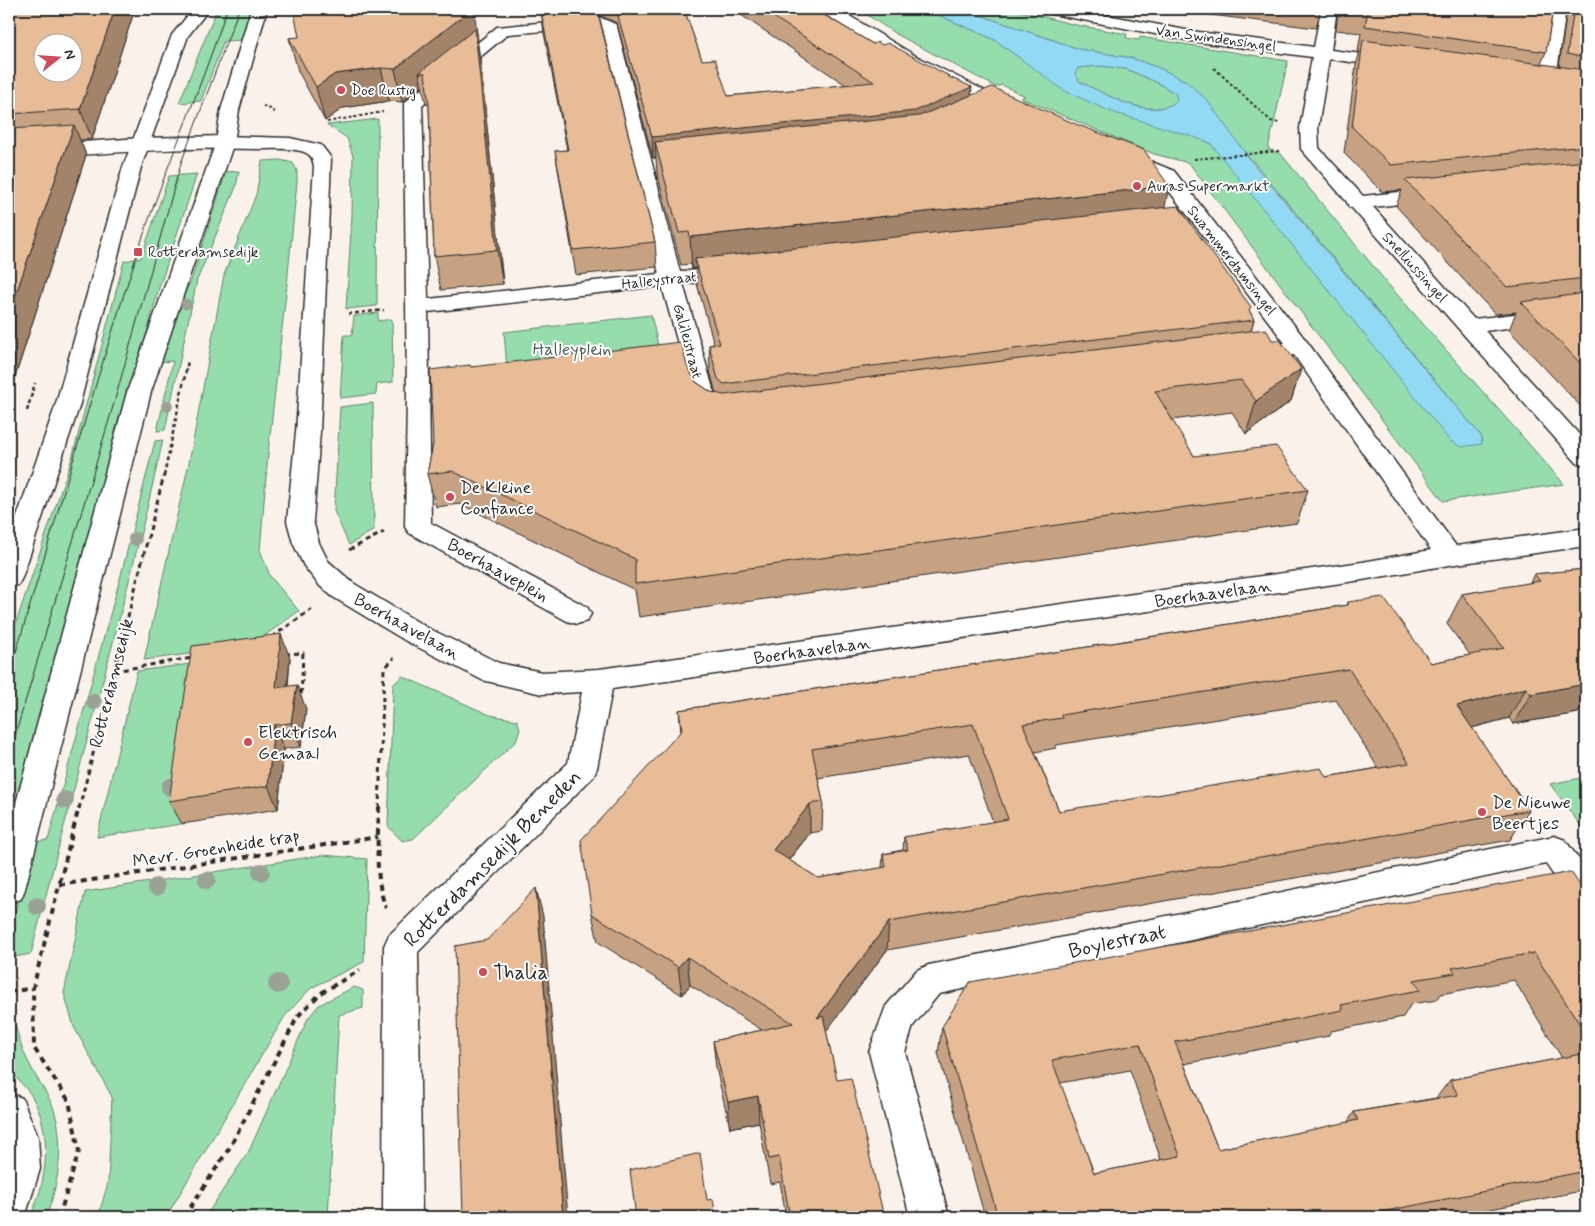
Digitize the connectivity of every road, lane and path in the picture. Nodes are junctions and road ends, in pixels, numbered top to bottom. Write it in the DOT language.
graph roads {
  1 [pos="200,9"];
  2 [pos="259,9"];
  3 [pos="827,9"];
  4 [pos="1052,9"];
  5 [pos="1329,9"];
  6 [pos="1558,9"];
  7 [pos="1191,36"];
  8 [pos="1322,53"];
  9 [pos="1410,65"];
  10 [pos="1527,82"];
  11 [pos="1024,116"];
  12 [pos="348,119"];
  13 [pos="318,124"];
  14 [pos="1309,128"];
  15 [pos="225,142"];
  16 [pos="141,144"];
  17 [pos="1104,149"];
  18 [pos="9,153"];
  19 [pos="1255,153"];
  20 [pos="1210,157"];
  21 [pos="1452,192"];
  22 [pos="1356,203"];
  23 [pos="750,270"];
  24 [pos="671,279"];
  25 [pos="417,307"];
  26 [pos="1586,311"];
  27 [pos="372,312"];
  28 [pos="358,313"];
  29 [pos="1468,326"];
  30 [pos="1300,348"];
  31 [pos="189,356"];
  32 [pos="1232,356"];
  33 [pos="734,418"];
  34 [pos="1586,457"];
  35 [pos="418,527"];
  36 [pos="1586,537"];
  37 [pos="1449,556"];
  38 [pos="318,566"];
  39 [pos="9,578"];
  40 [pos="305,614"];
  41 [pos="577,614"];
  42 [pos="416,634"];
  43 [pos="264,642"];
  44 [pos="277,655"];
  45 [pos="199,657"];
  46 [pos="114,671"];
  47 [pos="599,680"];
  48 [pos="301,704"];
  49 [pos="378,837"];
  50 [pos="59,885"];
  51 [pos="9,889"];
  52 [pos="1586,896"];
  53 [pos="401,946"];
  54 [pos="33,988"];
  55 [pos="9,992"];
  56 [pos="9,1112"];
  57 [pos="9,1210"];
  58 [pos="59,1217"];
  59 [pos="184,1217"];
  60 [pos="402,1217"];
  61 [pos="928,1217"];
  1 -- 16 [label="street"];
  2 -- 15 [label="street"];
  3 -- 11 [label="street"];
  4 -- 7 [label="street, Van Swindensingel"];
  5 -- 8 [label="street, Snelliussingel"];
  6 -- 10 [label="street"];
  7 -- 8 [label="street, Van Swindensingel"];
  7 -- 14 [label="path"];
  8 -- 9 [label="street, Van Swindensingel"];
  8 -- 14 [label="street, Snelliussingel"];
  12 -- 13 [label="path"];
  14 -- 22 [label="street, Snelliussingel"];
  15 -- 16 [label="street"];
  15 -- 38 [label="street, Boerhaavelaan"];
  15 -- 51 [label="street"];
  16 -- 18 [label="street"];
  16 -- 39 [label="street"];
  17 -- 30 [label="street, Swammerdamsingel"];
  19 -- 20 [label="path"];
  21 -- 22 [label="street"];
  22 -- 29 [label="street, Snelliussingel"];
  23 -- 24 [label="street, Halleystraat"];
  24 -- 25 [label="street, Halleystraat"];
  24 -- 25 [label="street, Galileistraat"];
  24 -- 33 [label="street, Galileistraat"];
  25 -- 35 [label="street"];
  26 -- 29 [label="street"];
  27 -- 28 [label="path"];
  29 -- 34 [label="street, Snelliussingel"];
  30 -- 32 [label="street"];
  30 -- 37 [label="street, Swammerdamsingel"];
  31 -- 46 [label="path, Rotterdamsedijk"];
  35 -- 38 [label="path"];
  35 -- 41 [label="street, Boerhaaveplein"];
  36 -- 37 [label="street, Boerhaavelaan"];
  37 -- 47 [label="street, Boerhaavelaan"];
  38 -- 42 [label="street, Boerhaavelaan"];
  40 -- 43 [label="path"];
  42 -- 47 [label="street, Boerhaavelaan"];
  42 -- 49 [label="path"];
  44 -- 48 [label="path"];
  45 -- 46 [label="path"];
  46 -- 50 [label="path, Rotterdamsedijk"];
  47 -- 53 [label="street, Rotterdamsedijk Beneden"];
  49 -- 50 [label="path, Mevr. Groenheide trap"];
  49 -- 53 [label="path"];
  50 -- 54 [label="path, Rotterdamsedijk"];
  52 -- 61 [label="street, Boylestraat"];
  53 -- 59 [label="path"];
  53 -- 60 [label="street, Rotterdamsedijk Beneden"];
  54 -- 55 [label="path"];
  54 -- 58 [label="path, Rotterdamsedijk"];
  56 -- 57 [label="street"];
}
